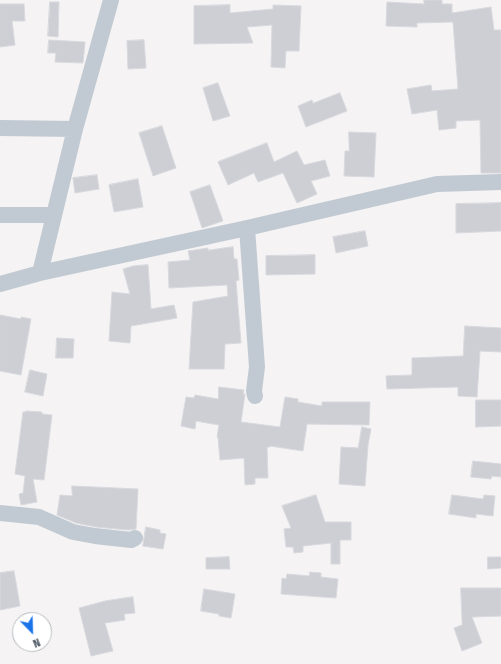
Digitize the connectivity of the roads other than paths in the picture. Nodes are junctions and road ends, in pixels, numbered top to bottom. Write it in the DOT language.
graph roads {
  1 [pos="112,0"];
  2 [pos="0,128"];
  3 [pos="76,130"];
  4 [pos="501,182"];
  5 [pos="0,215"];
  6 [pos="54,215"];
  7 [pos="247,228"];
  8 [pos="40,273"];
  9 [pos="0,284"];
  10 [pos="255,396"];
  11 [pos="0,513"];
  12 [pos="135,538"];
  1 -- 3 [label="street"];
  2 -- 3 [label="street"];
  3 -- 6 [label="street"];
  4 -- 7 [label="street"];
  5 -- 6 [label="street"];
  6 -- 8 [label="street"];
  7 -- 8 [label="street"];
  7 -- 10 [label="street"];
  8 -- 9 [label="street"];
  11 -- 12 [label="street"];
}
